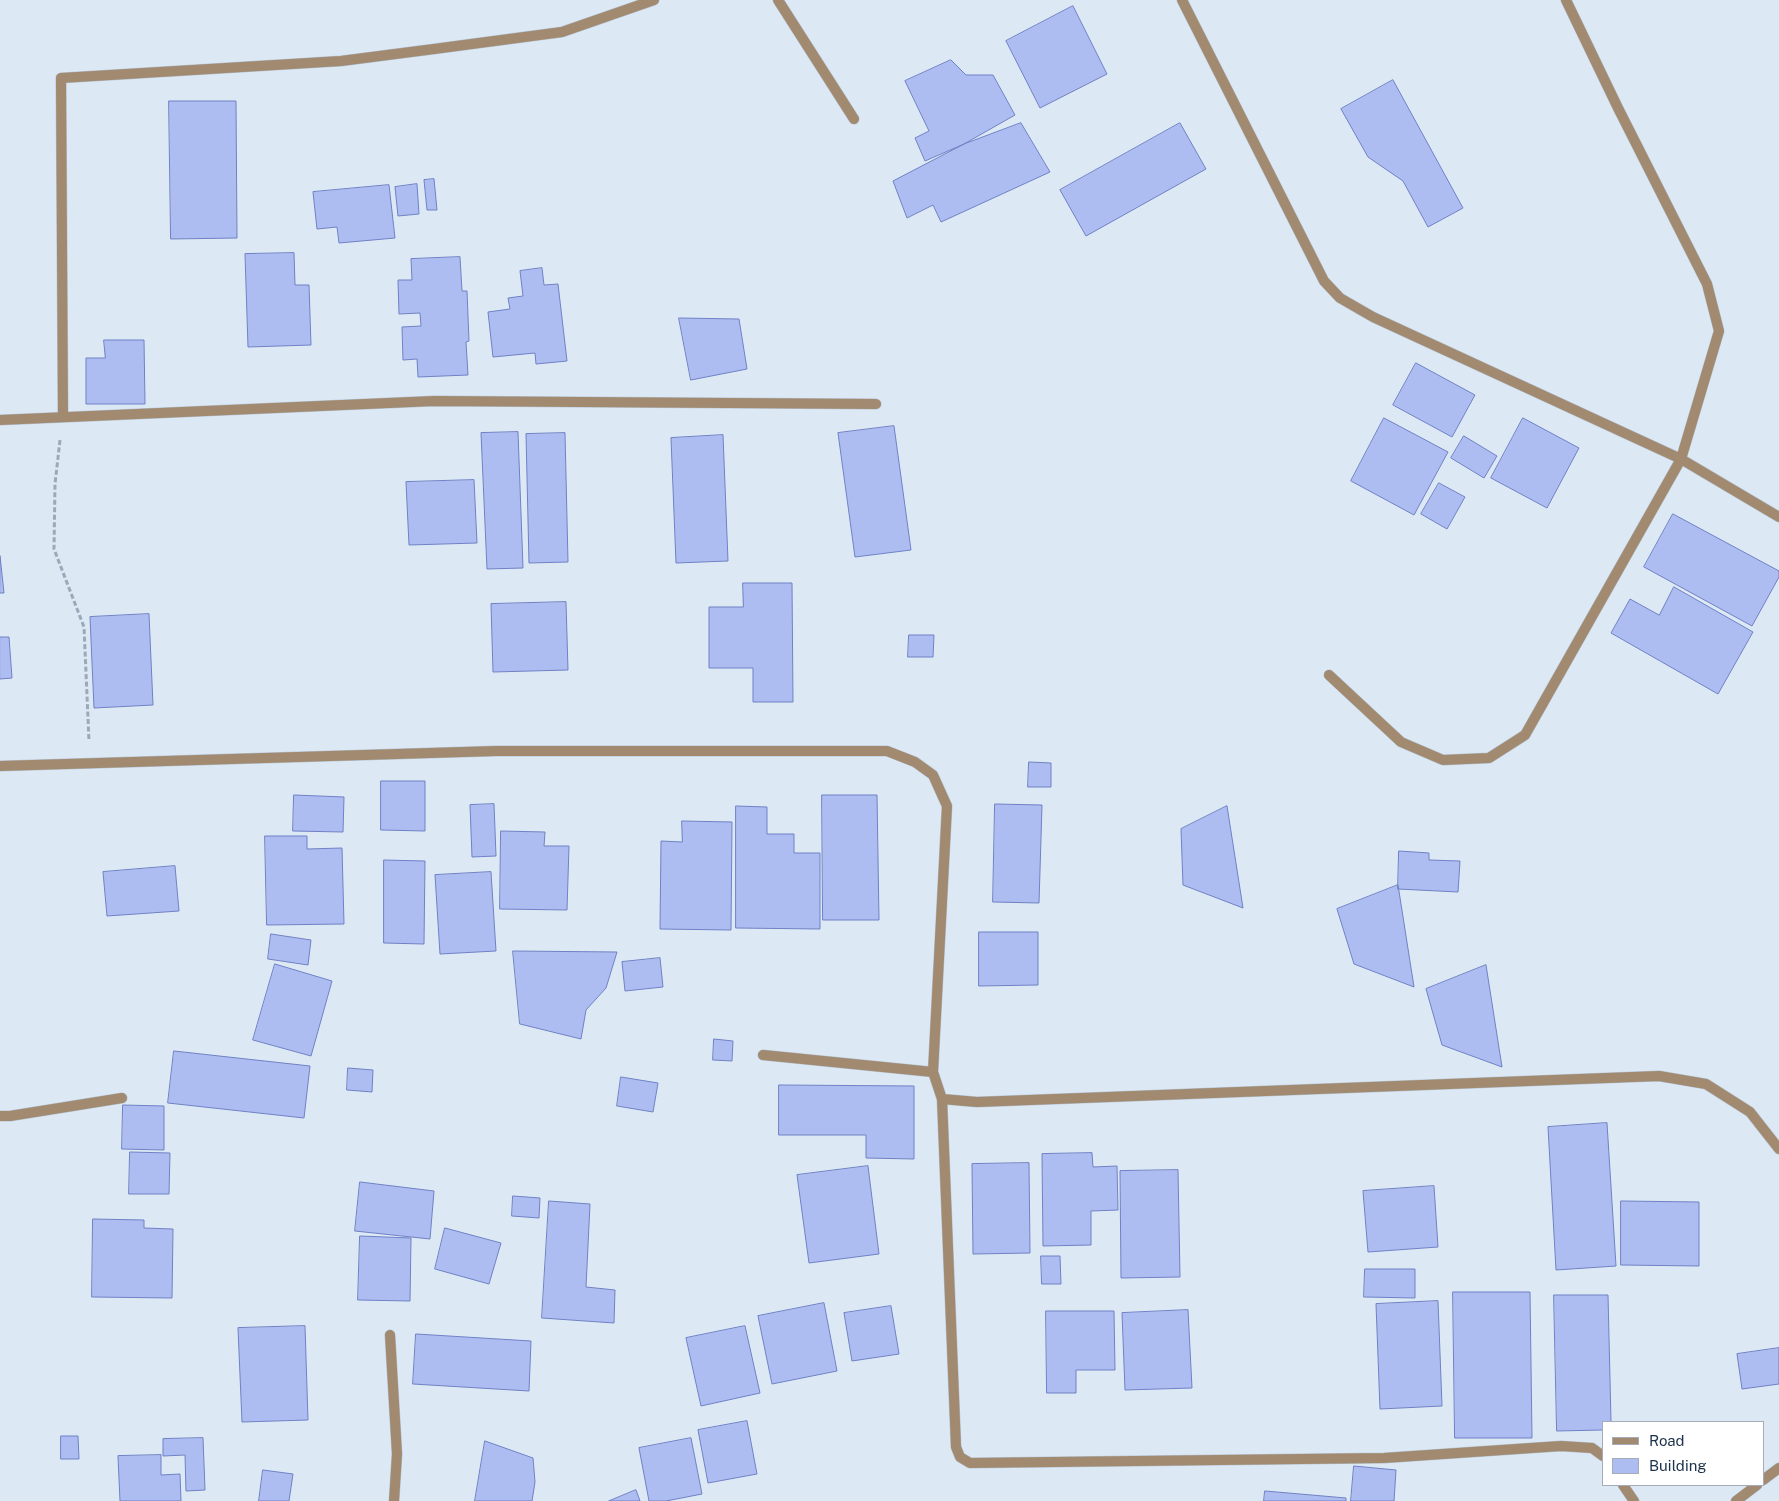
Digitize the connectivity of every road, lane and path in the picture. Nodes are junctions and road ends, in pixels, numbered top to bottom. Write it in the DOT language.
graph roads {
  1 [pos="654,0"];
  2 [pos="778,0"];
  3 [pos="1182,0"];
  4 [pos="1566,0"];
  5 [pos="854,119"];
  6 [pos="876,404"];
  7 [pos="63,417"];
  8 [pos="0,420"];
  9 [pos="1681,459"];
  10 [pos="1779,517"];
  11 [pos="1329,675"];
  12 [pos="90,762"];
  13 [pos="0,766"];
  14 [pos="763,1055"];
  15 [pos="933,1072"];
  16 [pos="122,1098"];
  17 [pos="942,1099"];
  18 [pos="0,1116"];
  19 [pos="1779,1149"];
  20 [pos="390,1335"];
  21 [pos="1602,1455"];
  22 [pos="1779,1468"];
  23 [pos="1764,1479"];
  24 [pos="1625,1486"];
  25 [pos="1756,1486"];
  26 [pos="394,1501"];
  27 [pos="1634,1501"];
  28 [pos="1736,1501"];
  1 -- 7 [label="street"];
  2 -- 5 [label="street"];
  3 -- 9 [label="street"];
  4 -- 9 [label="street"];
  6 -- 7 [label="street"];
  7 -- 8 [label="street"];
  7 -- 12 [label="path"];
  9 -- 10 [label="street"];
  9 -- 11 [label="street"];
  12 -- 13 [label="street"];
  12 -- 15 [label="street"];
  14 -- 15 [label="street"];
  15 -- 17 [label="street"];
  16 -- 18 [label="street"];
  17 -- 19 [label="street"];
  17 -- 21 [label="street"];
  20 -- 26 [label="street"];
  22 -- 23 [label="street"];
  24 -- 27 [label="street"];
  25 -- 28 [label="street"];
}
